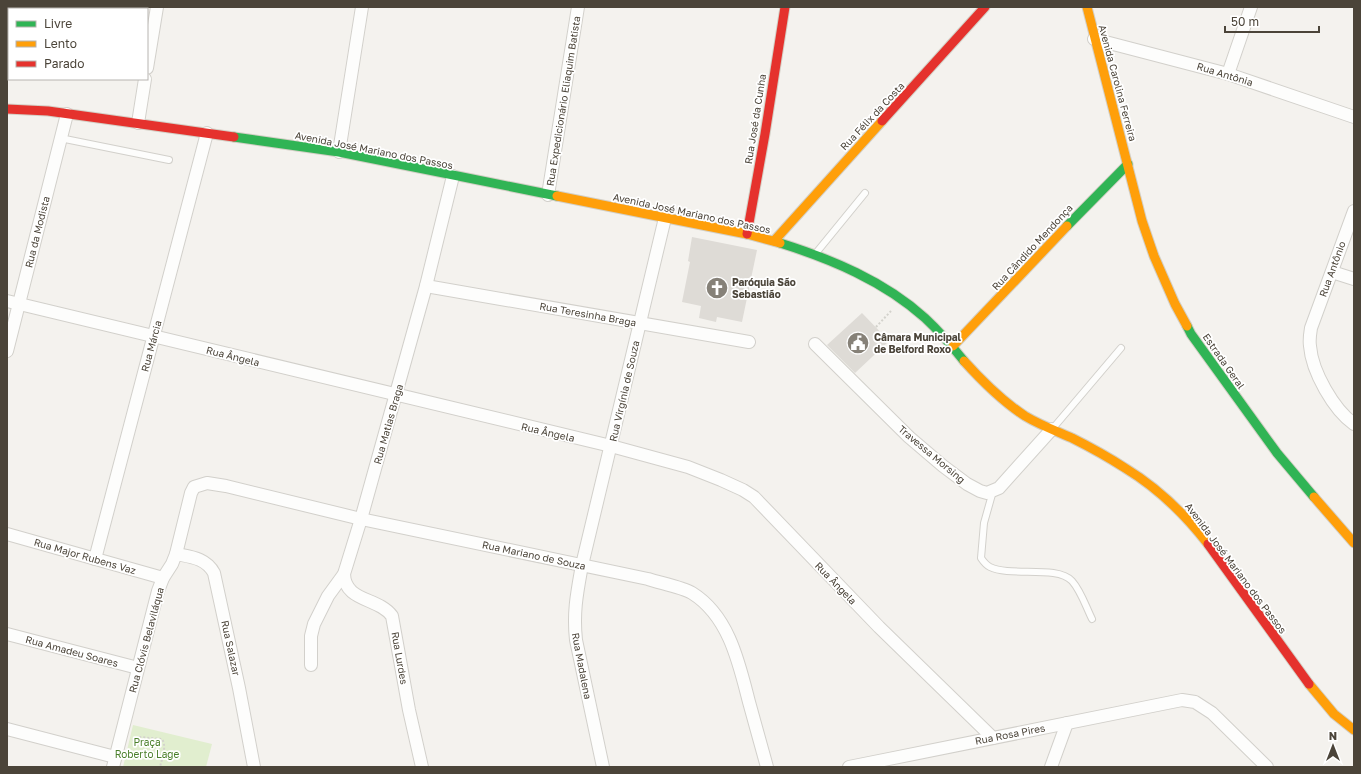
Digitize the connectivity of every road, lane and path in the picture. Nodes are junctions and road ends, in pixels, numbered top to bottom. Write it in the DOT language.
graph roads {
  1 [pos="157,7"];
  2 [pos="362,7"];
  3 [pos="578,7"];
  4 [pos="785,7"];
  5 [pos="985,7"];
  6 [pos="1086,7"];
  7 [pos="1251,7"];
  8 [pos="1094,39"];
  9 [pos="148,62"];
  10 [pos="1228,74"];
  11 [pos="145,80"];
  12 [pos="7,109"];
  13 [pos="67,114"];
  14 [pos="1354,117"];
  15 [pos="138,123"];
  16 [pos="207,133"];
  17 [pos="60,138"];
  18 [pos="339,152"];
  19 [pos="169,160"];
  20 [pos="1128,164"];
  21 [pos="453,176"];
  22 [pos="864,193"];
  23 [pos="548,195"];
  24 [pos="1354,211"];
  25 [pos="665,218"];
  26 [pos="746,234"];
  27 [pos="774,241"];
  28 [pos="814,256"];
  29 [pos="1332,272"];
  30 [pos="1354,279"];
  31 [pos="426,286"];
  32 [pos="13,303"];
  33 [pos="894,307"];
  34 [pos="640,323"];
  35 [pos="876,327"];
  36 [pos="153,337"];
  37 [pos="749,342"];
  38 [pos="815,344"];
  39 [pos="953,346"];
  40 [pos="1121,348"];
  41 [pos="7,351"];
  42 [pos="396,395"];
  43 [pos="1354,424"];
  44 [pos="1052,429"];
  45 [pos="611,446"];
  46 [pos="993,491"];
  47 [pos="191,493"];
  48 [pos="361,519"];
  49 [pos="7,534"];
  50 [pos="1354,543"];
  51 [pos="176,554"];
  52 [pos="95,559"];
  53 [pos="582,565"];
  54 [pos="344,574"];
  55 [pos="163,578"];
  56 [pos="1092,619"];
  57 [pos="7,634"];
  58 [pos="311,664"];
  59 [pos="138,668"];
  60 [pos="1067,723"];
  61 [pos="7,729"];
  62 [pos="1354,730"];
  63 [pos="993,738"];
  64 [pos="132,747"];
  65 [pos="114,762"];
  66 [pos="160,767"];
  67 [pos="254,767"];
  68 [pos="422,767"];
  69 [pos="603,767"];
  70 [pos="767,767"];
  71 [pos="849,767"];
  72 [pos="1051,767"];
  73 [pos="1267,767"];
  1 -- 9 [label="street"];
  2 -- 18 [label="street"];
  3 -- 23 [label="street, Rua Expedicionário Eliaquim Batista"];
  4 -- 26 [label="main road, Rua José da Cunha"];
  5 -- 27 [label="main road, Rua Félix da Costa"];
  6 -- 8 [label="main road, Avenida Carolina Ferreira"];
  7 -- 10 [label="street"];
  8 -- 10 [label="street, Rua Antônia"];
  8 -- 20 [label="main road, Avenida Carolina Ferreira"];
  10 -- 14 [label="street, Rua Antônia"];
  11 -- 15 [label="street"];
  12 -- 13 [label="main road, Avenida José Mariano dos Passos"];
  13 -- 15 [label="main road, Avenida José Mariano dos Passos"];
  13 -- 17 [label="street, Rua da Modista"];
  15 -- 16 [label="main road, Avenida José Mariano dos Passos"];
  16 -- 18 [label="main road, Avenida José Mariano dos Passos"];
  16 -- 36 [label="street, Rua Márcia"];
  17 -- 19 [label="lane"];
  17 -- 32 [label="street, Rua da Modista"];
  18 -- 21 [label="main road, Avenida José Mariano dos Passos"];
  20 -- 39 [label="main road, Rua Cândido Mendonça"];
  20 -- 50 [label="main road, Estrada Geral"];
  21 -- 23 [label="main road, Avenida José Mariano dos Passos"];
  21 -- 31 [label="street, Rua Matias Braga"];
  22 -- 28 [label="lane"];
  23 -- 25 [label="main road, Avenida José Mariano dos Passos"];
  24 -- 29 [label="street, Rua Antônio"];
  25 -- 26 [label="main road, Avenida José Mariano dos Passos"];
  25 -- 34 [label="street, Rua Virgínia de Souza"];
  26 -- 27 [label="main road, Avenida José Mariano dos Passos"];
  27 -- 28 [label="main road, Avenida José Mariano dos Passos"];
  28 -- 39 [label="main road, Avenida José Mariano dos Passos"];
  29 -- 30 [label="street"];
  29 -- 43 [label="street, Rua Antônio"];
  31 -- 34 [label="street, Rua Teresinha Braga"];
  31 -- 42 [label="street, Rua Matias Braga"];
  32 -- 36 [label="street, Rua Ângela"];
  32 -- 41 [label="street, Rua da Modista"];
  33 -- 35 [label="path"];
  34 -- 37 [label="street, Rua Teresinha Braga"];
  34 -- 45 [label="street, Rua Virgínia de Souza"];
  36 -- 42 [label="street, Rua Ângela"];
  36 -- 52 [label="street, Rua Márcia"];
  38 -- 46 [label="street, Travessa Morsing"];
  39 -- 44 [label="main road, Avenida José Mariano dos Passos"];
  40 -- 44 [label="lane"];
  42 -- 45 [label="street, Rua Ângela"];
  42 -- 48 [label="street, Rua Matias Braga"];
  44 -- 46 [label="street"];
  44 -- 62 [label="main road, Avenida José Mariano dos Passos"];
  45 -- 53 [label="street, Rua Virgínia de Souza"];
  45 -- 63 [label="street, Rua Ângela"];
  46 -- 56 [label="lane"];
  47 -- 48 [label="street, Rua Mariano de Souza"];
  47 -- 51 [label="street, Rua Clóvis Belaviláqua"];
  48 -- 53 [label="street, Rua Mariano de Souza"];
  48 -- 54 [label="street, Rua Matias Braga"];
  49 -- 52 [label="street, Rua Major Rubens Vaz"];
  51 -- 55 [label="street, Rua Clóvis Belaviláqua"];
  51 -- 67 [label="street, Rua Salazar"];
  52 -- 55 [label="street, Rua Major Rubens Vaz"];
  53 -- 69 [label="street, Rua Madalena"];
  53 -- 70 [label="street, Rua Mariano de Souza"];
  54 -- 58 [label="street, Rua Matias Braga"];
  54 -- 68 [label="street, Rua Lurdes"];
  55 -- 59 [label="street, Rua Clóvis Belaviláqua"];
  57 -- 59 [label="street, Rua Amadeu Soares"];
  59 -- 65 [label="street, Rua Clóvis Belaviláqua"];
  60 -- 63 [label="street, Rua Rosa Pires"];
  60 -- 72 [label="street"];
  60 -- 73 [label="street, Rua Rosa Pires"];
  61 -- 65 [label="street"];
  63 -- 71 [label="street, Rua Rosa Pires"];
  64 -- 66 [label="path"];
}
